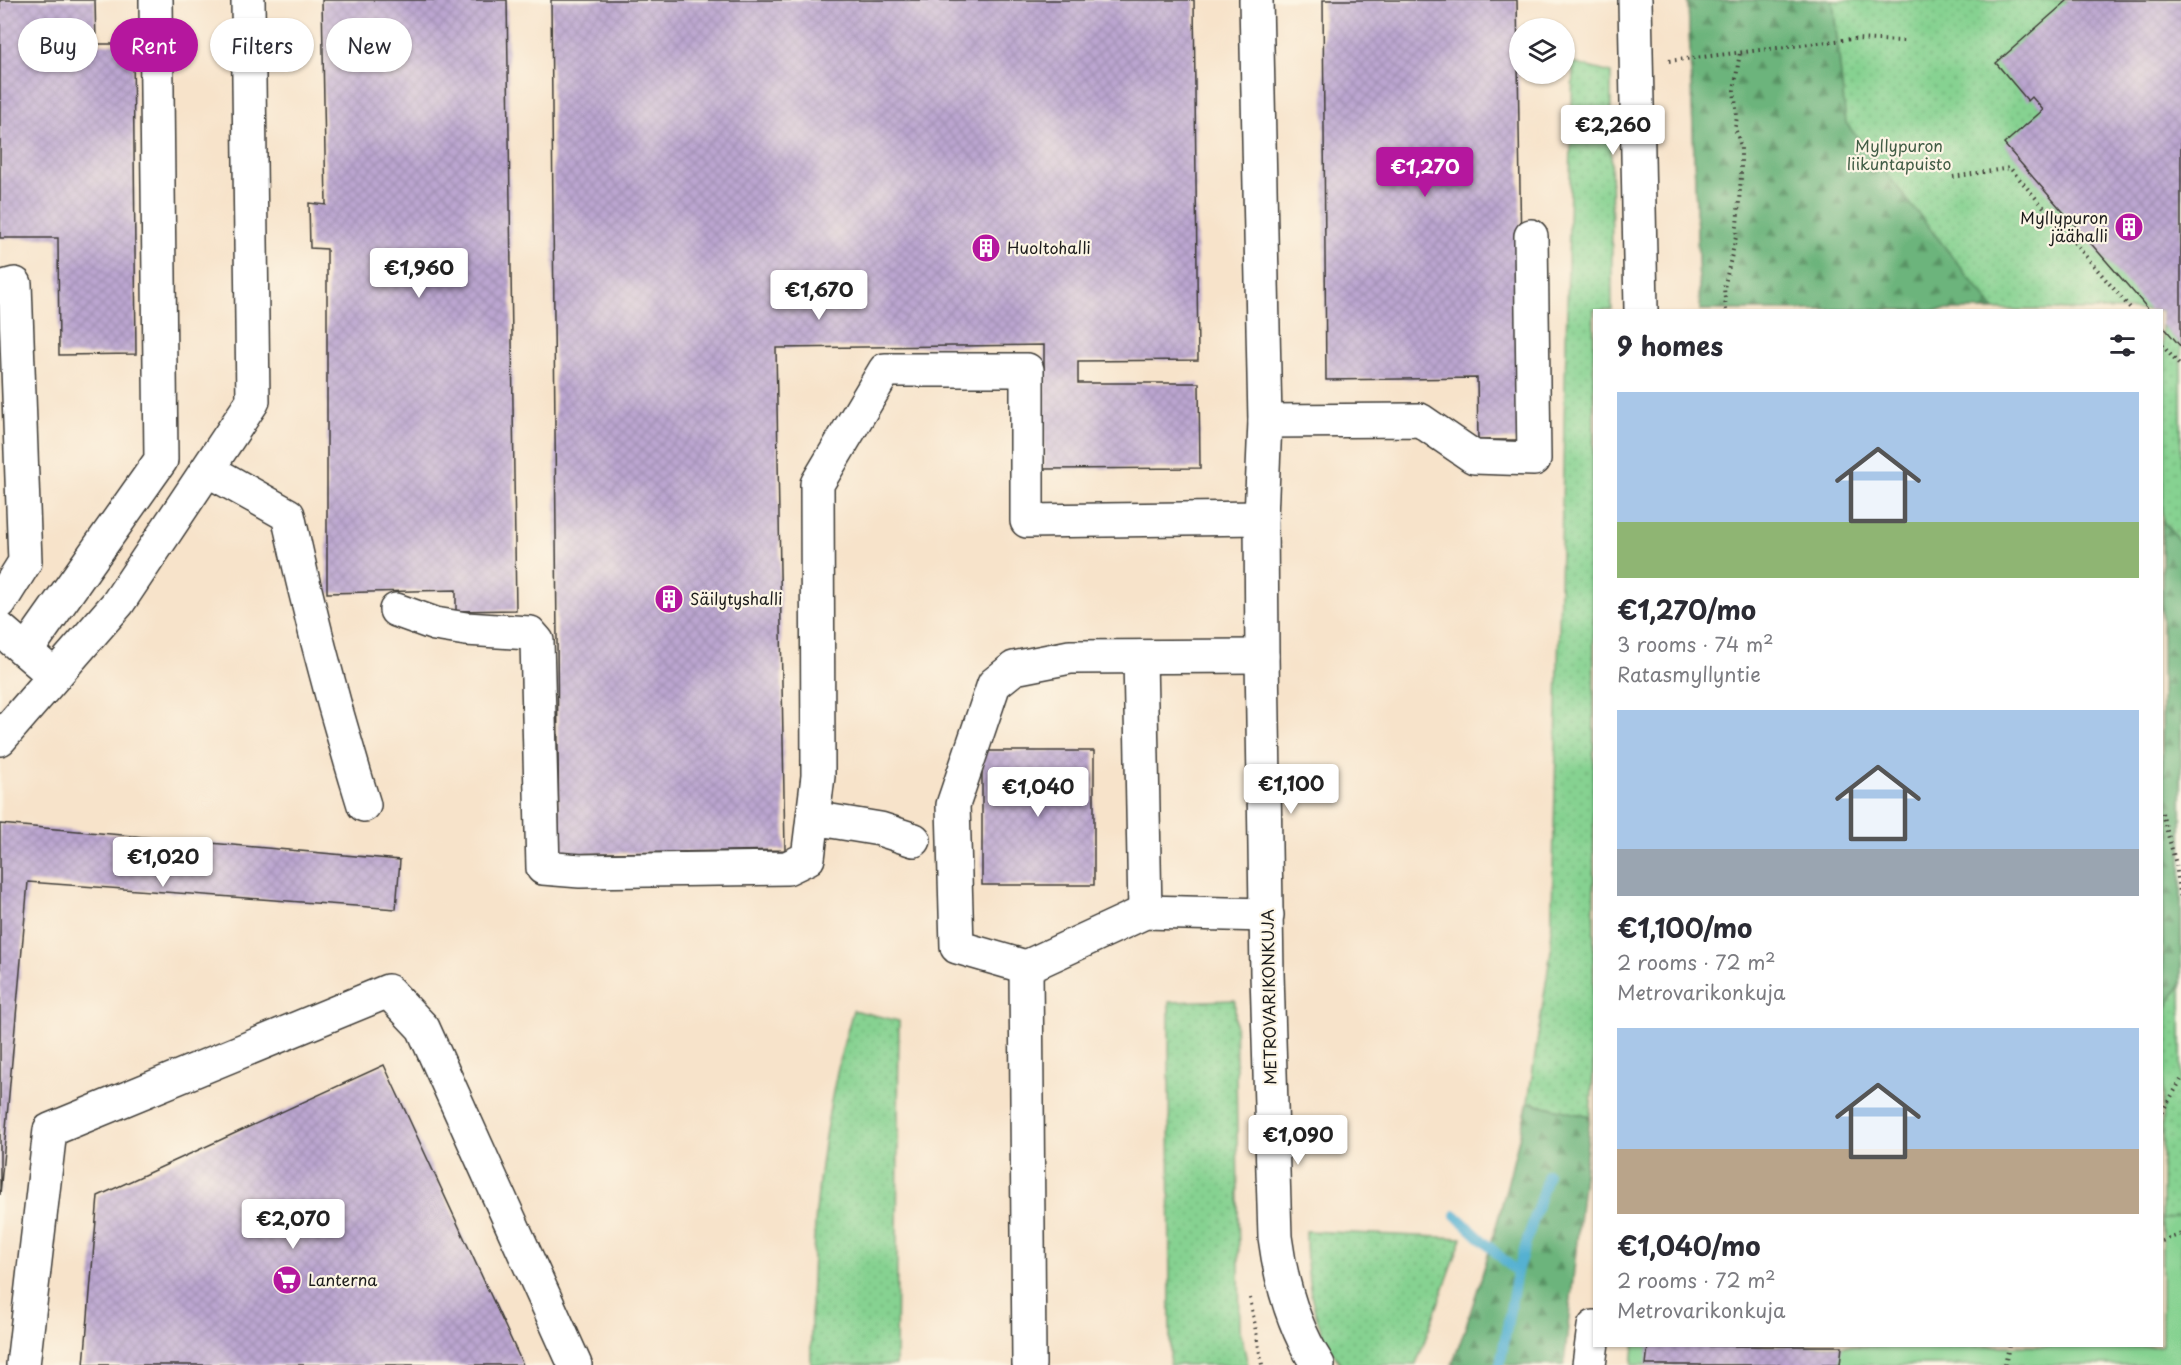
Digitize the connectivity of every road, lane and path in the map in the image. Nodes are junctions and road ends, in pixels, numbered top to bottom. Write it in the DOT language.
graph roads {
  1 [pos="156,0"];
  2 [pos="248,0"];
  3 [pos="1256,0"];
  4 [pos="1635,0"];
  5 [pos="1904,41"];
  6 [pos="1740,52"];
  7 [pos="1660,62"];
  8 [pos="1953,177"];
  9 [pos="1531,236"];
  10 [pos="0,288"];
  11 [pos="1641,309"];
  12 [pos="1725,309"];
  13 [pos="2131,309"];
  14 [pos="2163,346"];
  15 [pos="2181,367"];
  16 [pos="1265,421"];
  17 [pos="208,470"];
  18 [pos="1261,518"];
  19 [pos="0,602"];
  20 [pos="396,610"];
  21 [pos="0,629"];
  22 [pos="26,651"];
  23 [pos="1262,656"];
  24 [pos="1140,657"];
  25 [pos="53,675"];
  26 [pos="0,739"];
  27 [pos="364,805"];
  28 [pos="2163,817"];
  29 [pos="813,818"];
  30 [pos="914,840"];
  31 [pos="2181,900"];
  32 [pos="1145,912"];
  33 [pos="1267,915"];
  34 [pos="1026,967"];
  35 [pos="2181,1080"];
  36 [pos="2163,1110"];
  37 [pos="2181,1234"];
  38 [pos="2163,1241"];
  39 [pos="1593,1335"];
  40 [pos="2009,1347"];
  41 [pos="23,1365"];
  42 [pos="575,1365"];
  43 [pos="1029,1365"];
  44 [pos="1318,1365"];
  45 [pos="1589,1365"];
  46 [pos="2005,1365"];
  1 -- 22 [label="street"];
  2 -- 17 [label="street"];
  3 -- 16 [label="street, METROVARIKONKUJA"];
  4 -- 11 [label="street"];
  5 -- 6 [label="path"];
  6 -- 7 [label="path"];
  6 -- 12 [label="path"];
  8 -- 13 [label="path"];
  9 -- 16 [label="street"];
  10 -- 19 [label="street"];
  14 -- 15 [label="path"];
  16 -- 18 [label="street, METROVARIKONKUJA"];
  17 -- 25 [label="street"];
  17 -- 27 [label="street"];
  18 -- 23 [label="street, METROVARIKONKUJA"];
  18 -- 29 [label="street"];
  20 -- 29 [label="street"];
  21 -- 22 [label="street"];
  22 -- 25 [label="street"];
  23 -- 24 [label="street"];
  23 -- 33 [label="street, METROVARIKONKUJA"];
  24 -- 32 [label="street"];
  24 -- 34 [label="street"];
  25 -- 26 [label="street"];
  28 -- 31 [label="path"];
  29 -- 30 [label="street"];
  32 -- 33 [label="street"];
  32 -- 34 [label="street"];
  33 -- 44 [label="street, METROVARIKONKUJA"];
  34 -- 43 [label="street"];
  35 -- 36 [label="path"];
  37 -- 38 [label="path"];
  39 -- 45 [label="street"];
  40 -- 46 [label="path"];
  41 -- 42 [label="street"];
}
